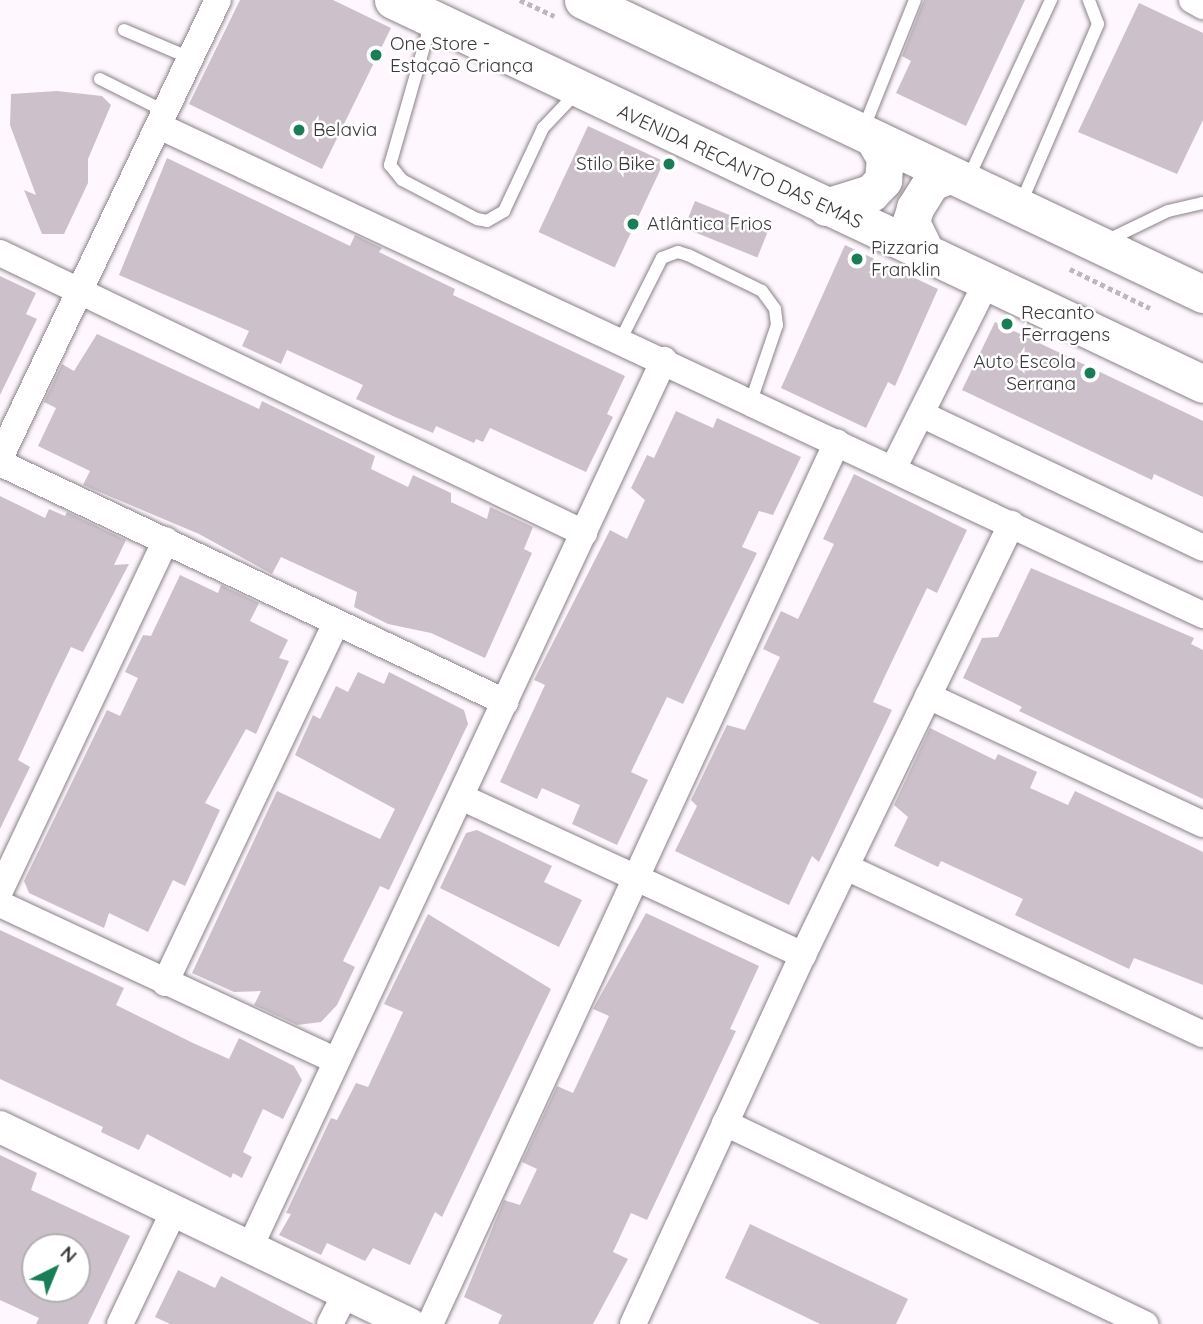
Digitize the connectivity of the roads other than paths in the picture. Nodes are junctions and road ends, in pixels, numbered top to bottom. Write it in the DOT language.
graph roads {
  1 [pos="218,0"];
  2 [pos="393,0"];
  3 [pos="915,0"];
  4 [pos="1051,0"];
  5 [pos="1089,0"];
  6 [pos="1192,0"];
  7 [pos="595,3"];
  8 [pos="1203,6"];
  9 [pos="432,18"];
  10 [pos="124,30"];
  11 [pos="190,58"];
  12 [pos="100,79"];
  13 [pos="578,91"];
  14 [pos="161,118"];
  15 [pos="868,136"];
  16 [pos="958,179"];
  17 [pos="1203,203"];
  18 [pos="826,207"];
  19 [pos="1019,207"];
  20 [pos="1098,245"];
  21 [pos="0,253"];
  22 [pos="927,255"];
  23 [pos="987,281"];
  24 [pos="78,292"];
  25 [pos="1203,293"];
  26 [pos="621,339"];
  27 [pos="664,360"];
  28 [pos="1203,384"];
  29 [pos="751,401"];
  30 [pos="921,414"];
  31 [pos="837,442"];
  32 [pos="0,461"];
  33 [pos="894,467"];
  34 [pos="1012,524"];
  35 [pos="584,533"];
  36 [pos="166,540"];
  37 [pos="1203,548"];
  38 [pos="1203,615"];
  39 [pos="336,623"];
  40 [pos="928,696"];
  41 [pos="505,702"];
  42 [pos="461,797"];
  43 [pos="1203,824"];
  44 [pos="846,867"];
  45 [pos="638,877"];
  46 [pos="0,891"];
  47 [pos="0,904"];
  48 [pos="803,955"];
  49 [pos="165,983"];
  50 [pos="1203,1034"];
  51 [pos="336,1061"];
  52 [pos="725,1123"];
  53 [pos="0,1127"];
  54 [pos="174,1211"];
  55 [pos="250,1247"];
  56 [pos="345,1294"];
  57 [pos="120,1324"];
  58 [pos="330,1324"];
  59 [pos="410,1324"];
  60 [pos="430,1324"];
  61 [pos="633,1324"];
  62 [pos="1145,1324"];
  1 -- 11 [label="street"];
  2 -- 9 [label="main road, AVENIDA RECANTO DAS EMAS"];
  3 -- 15 [label="lane"];
  4 -- 16 [label="lane"];
  5 -- 19 [label="lane"];
  6 -- 8 [label="street"];
  7 -- 15 [label="main road"];
  9 -- 13 [label="main road, AVENIDA RECANTO DAS EMAS"];
  9 -- 13 [label="lane"];
  10 -- 11 [label="lane"];
  11 -- 14 [label="street"];
  12 -- 14 [label="lane"];
  13 -- 18 [label="main road, AVENIDA RECANTO DAS EMAS"];
  14 -- 24 [label="street"];
  14 -- 26 [label="street"];
  15 -- 16 [label="main road"];
  15 -- 18 [label="main road"];
  16 -- 19 [label="main road"];
  16 -- 22 [label="main road"];
  17 -- 20 [label="lane"];
  18 -- 22 [label="main road, AVENIDA RECANTO DAS EMAS"];
  19 -- 20 [label="main road"];
  20 -- 25 [label="main road"];
  21 -- 24 [label="street"];
  22 -- 23 [label="main road, AVENIDA RECANTO DAS EMAS"];
  23 -- 28 [label="main road, AVENIDA RECANTO DAS EMAS"];
  23 -- 30 [label="street"];
  24 -- 32 [label="street"];
  24 -- 35 [label="street"];
  26 -- 27 [label="street"];
  26 -- 29 [label="lane"];
  27 -- 29 [label="street"];
  27 -- 35 [label="street"];
  29 -- 31 [label="street"];
  30 -- 33 [label="street"];
  30 -- 37 [label="street"];
  31 -- 33 [label="street"];
  31 -- 45 [label="street"];
  32 -- 36 [label="street"];
  33 -- 34 [label="street"];
  34 -- 38 [label="street"];
  34 -- 40 [label="street"];
  35 -- 41 [label="street"];
  36 -- 39 [label="street"];
  36 -- 46 [label="street"];
  39 -- 41 [label="street"];
  39 -- 49 [label="street"];
  40 -- 43 [label="street"];
  40 -- 44 [label="street"];
  41 -- 42 [label="street"];
  42 -- 45 [label="street"];
  42 -- 51 [label="street"];
  44 -- 48 [label="street"];
  44 -- 50 [label="street"];
  45 -- 48 [label="street"];
  45 -- 60 [label="street"];
  47 -- 49 [label="street"];
  48 -- 52 [label="street"];
  49 -- 51 [label="street"];
  51 -- 55 [label="street"];
  52 -- 61 [label="street"];
  52 -- 62 [label="street"];
  53 -- 54 [label="street"];
  54 -- 55 [label="street"];
  54 -- 57 [label="street"];
  55 -- 56 [label="street"];
  56 -- 58 [label="street"];
  56 -- 59 [label="street"];
}
